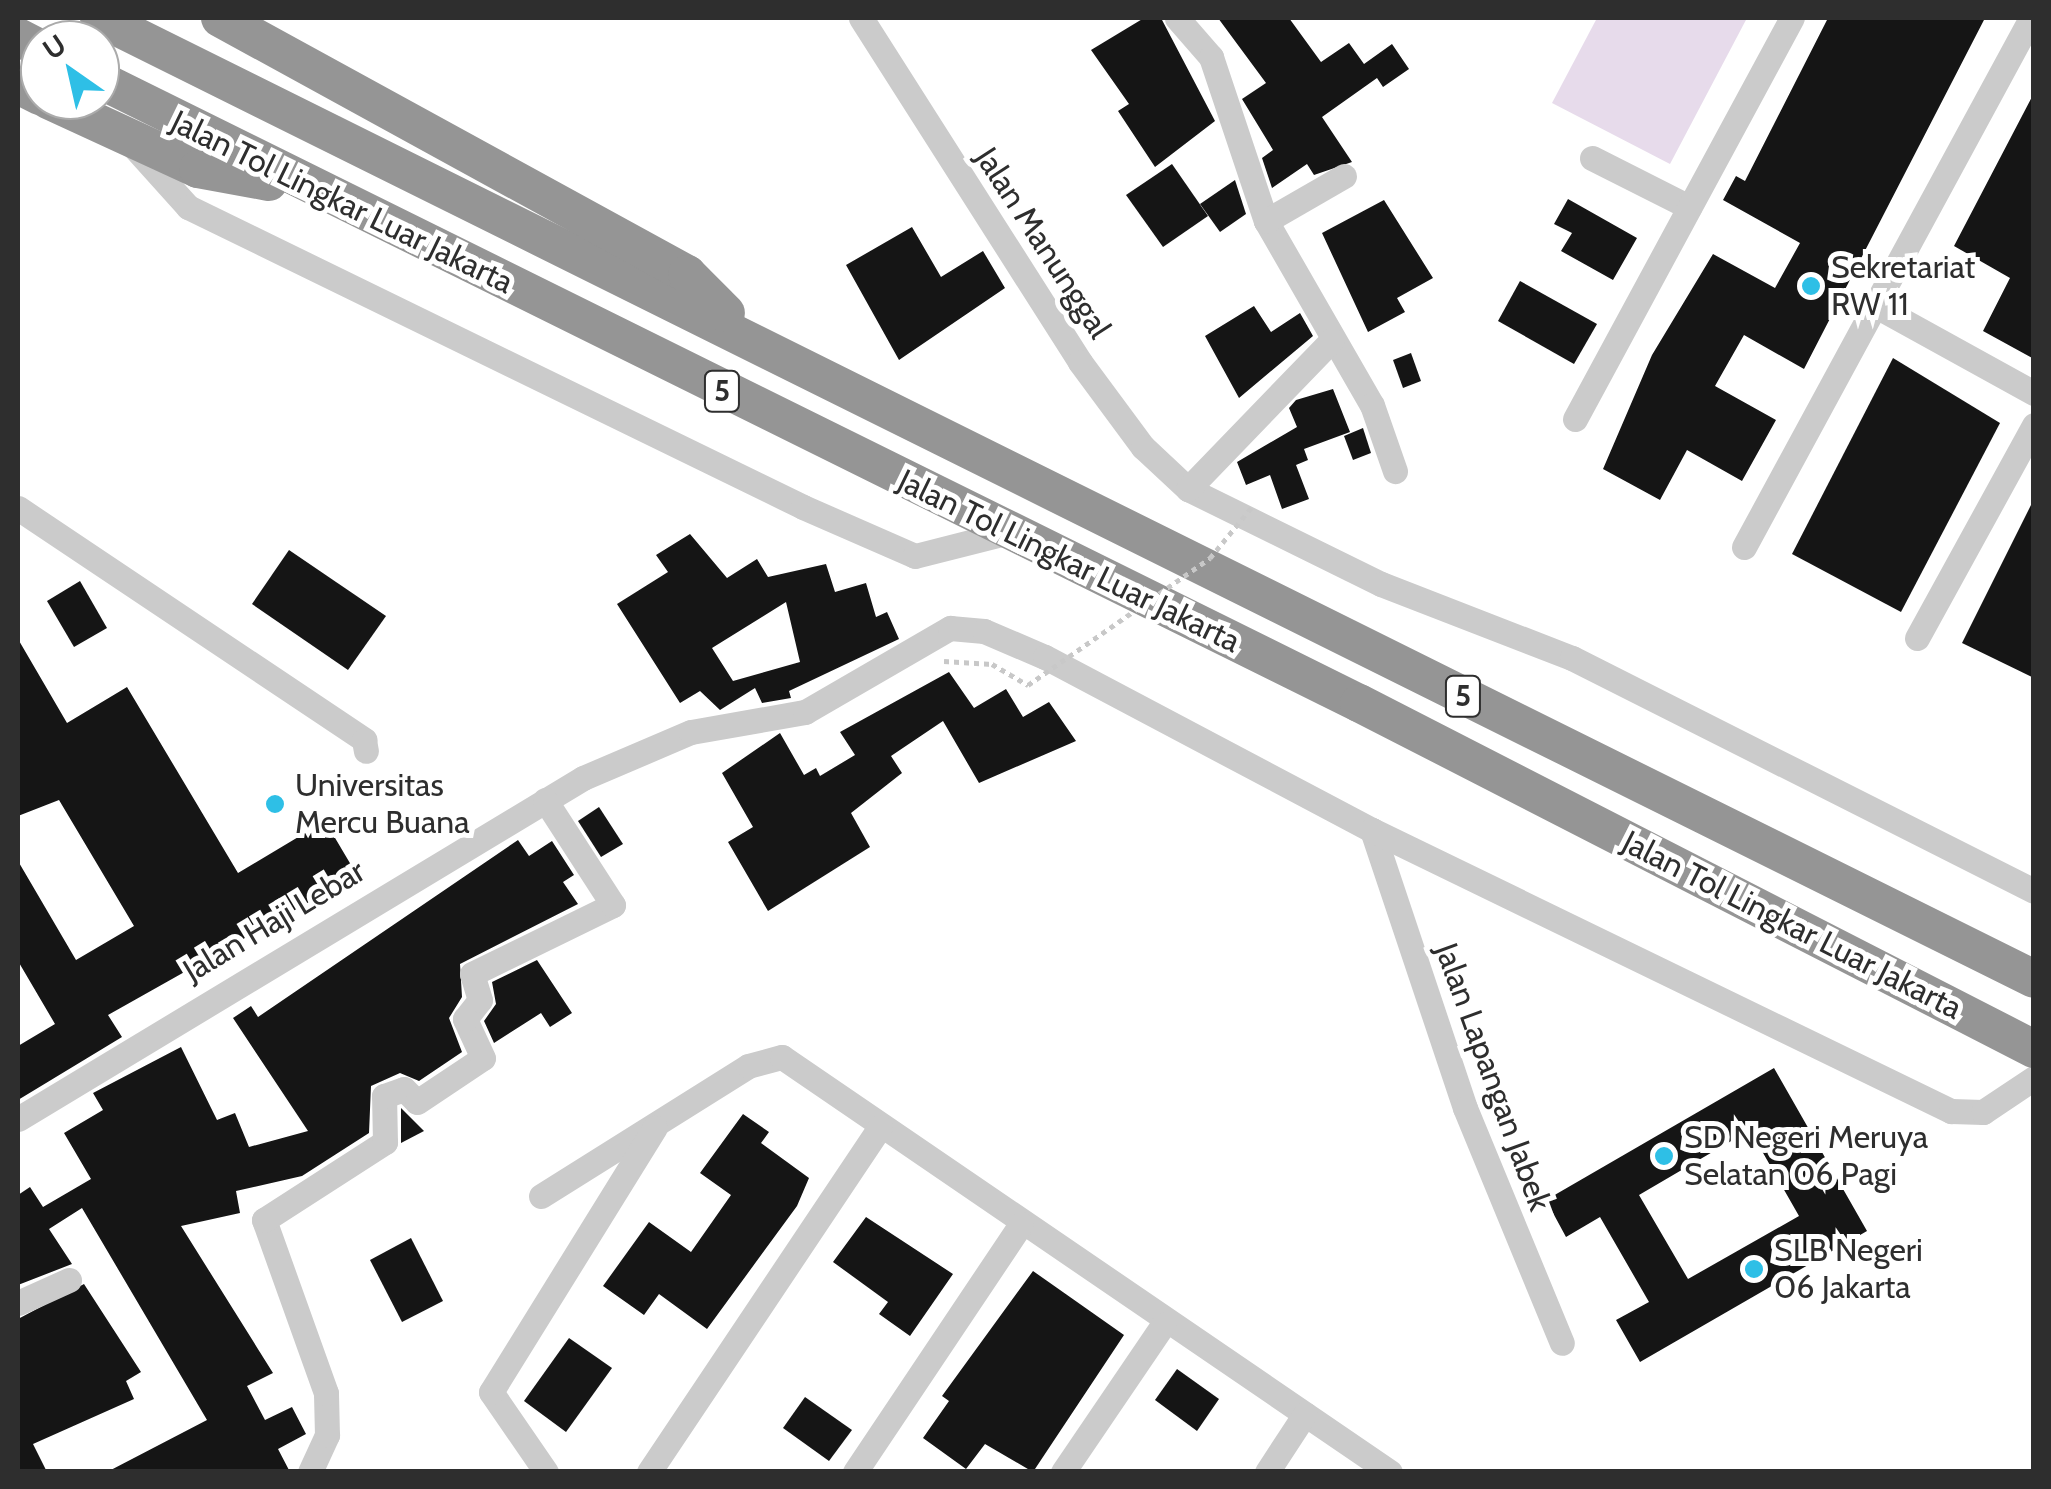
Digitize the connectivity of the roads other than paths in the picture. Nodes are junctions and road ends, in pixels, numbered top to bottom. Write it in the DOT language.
graph roads {
  1 [pos="98,18"];
  2 [pos="220,18"];
  3 [pos="861,18"];
  4 [pos="1177,18"];
  5 [pos="1792,18"];
  6 [pos="2031,18"];
  7 [pos="120,91"];
  8 [pos="89,120"];
  9 [pos="128,139"];
  10 [pos="1592,158"];
  11 [pos="1344,176"];
  12 [pos="309,190"];
  13 [pos="1689,207"];
  14 [pos="1266,221"];
  15 [pos="1878,308"];
  16 [pos="750,337"];
  17 [pos="1332,340"];
  18 [pos="2034,394"];
  19 [pos="1575,419"];
  20 [pos="2034,425"];
  21 [pos="1395,471"];
  22 [pos="1188,489"];
  23 [pos="18,508"];
  24 [pos="18,525"];
  25 [pos="1010,532"];
  26 [pos="1744,547"];
  27 [pos="1917,638"];
  28 [pos="544,800"];
  29 [pos="1372,830"];
  30 [pos="2034,891"];
  31 [pos="2034,980"];
  32 [pos="2034,1049"];
  33 [pos="2034,1078"];
  34 [pos="18,1119"];
  35 [pos="657,1124"];
  36 [pos="880,1127"];
  37 [pos="541,1196"];
  38 [pos="1021,1224"];
  39 [pos="69,1280"];
  40 [pos="18,1303"];
  41 [pos="1163,1325"];
  42 [pos="1562,1343"];
  43 [pos="1305,1414"];
  44 [pos="310,1472"];
  45 [pos="546,1472"];
  46 [pos="649,1472"];
  47 [pos="855,1472"];
  48 [pos="1063,1472"];
  49 [pos="1267,1472"];
  50 [pos="1390,1472"];
  1 -- 16 [label="highway, Jalan Tol Lingkar Luar Jakarta / 5"];
  2 -- 16 [label="highway"];
  3 -- 22 [label="street, Jalan Manunggal"];
  4 -- 14 [label="street"];
  5 -- 13 [label="street"];
  6 -- 15 [label="street"];
  7 -- 12 [label="highway, Jalan Tol Lingkar Luar Jakarta / 5"];
  8 -- 9 [label="highway"];
  9 -- 12 [label="highway"];
  9 -- 25 [label="street"];
  10 -- 13 [label="street"];
  11 -- 14 [label="street"];
  12 -- 25 [label="highway, Jalan Tol Lingkar Luar Jakarta / 5"];
  13 -- 19 [label="street"];
  14 -- 17 [label="street"];
  15 -- 18 [label="street"];
  15 -- 26 [label="street"];
  16 -- 31 [label="highway, Jalan Tol Lingkar Luar Jakarta / 5"];
  17 -- 21 [label="street"];
  17 -- 22 [label="street"];
  20 -- 27 [label="street"];
  22 -- 30 [label="street, Jalan Manunggal"];
  23 -- 24 [label="street"];
  25 -- 32 [label="highway, Jalan Tol Lingkar Luar Jakarta / 5"];
  28 -- 29 [label="street, Jalan Haji Lebar"];
  28 -- 34 [label="street, Jalan Haji Lebar"];
  28 -- 44 [label="street"];
  29 -- 33 [label="street"];
  29 -- 42 [label="street, Jalan Lapangan Jabek"];
  35 -- 36 [label="street"];
  35 -- 37 [label="street"];
  35 -- 45 [label="street"];
  36 -- 38 [label="street"];
  36 -- 46 [label="street"];
  38 -- 41 [label="street"];
  38 -- 47 [label="street"];
  39 -- 40 [label="street"];
  41 -- 43 [label="street"];
  41 -- 48 [label="street"];
  43 -- 49 [label="street"];
  43 -- 50 [label="street"];
}
